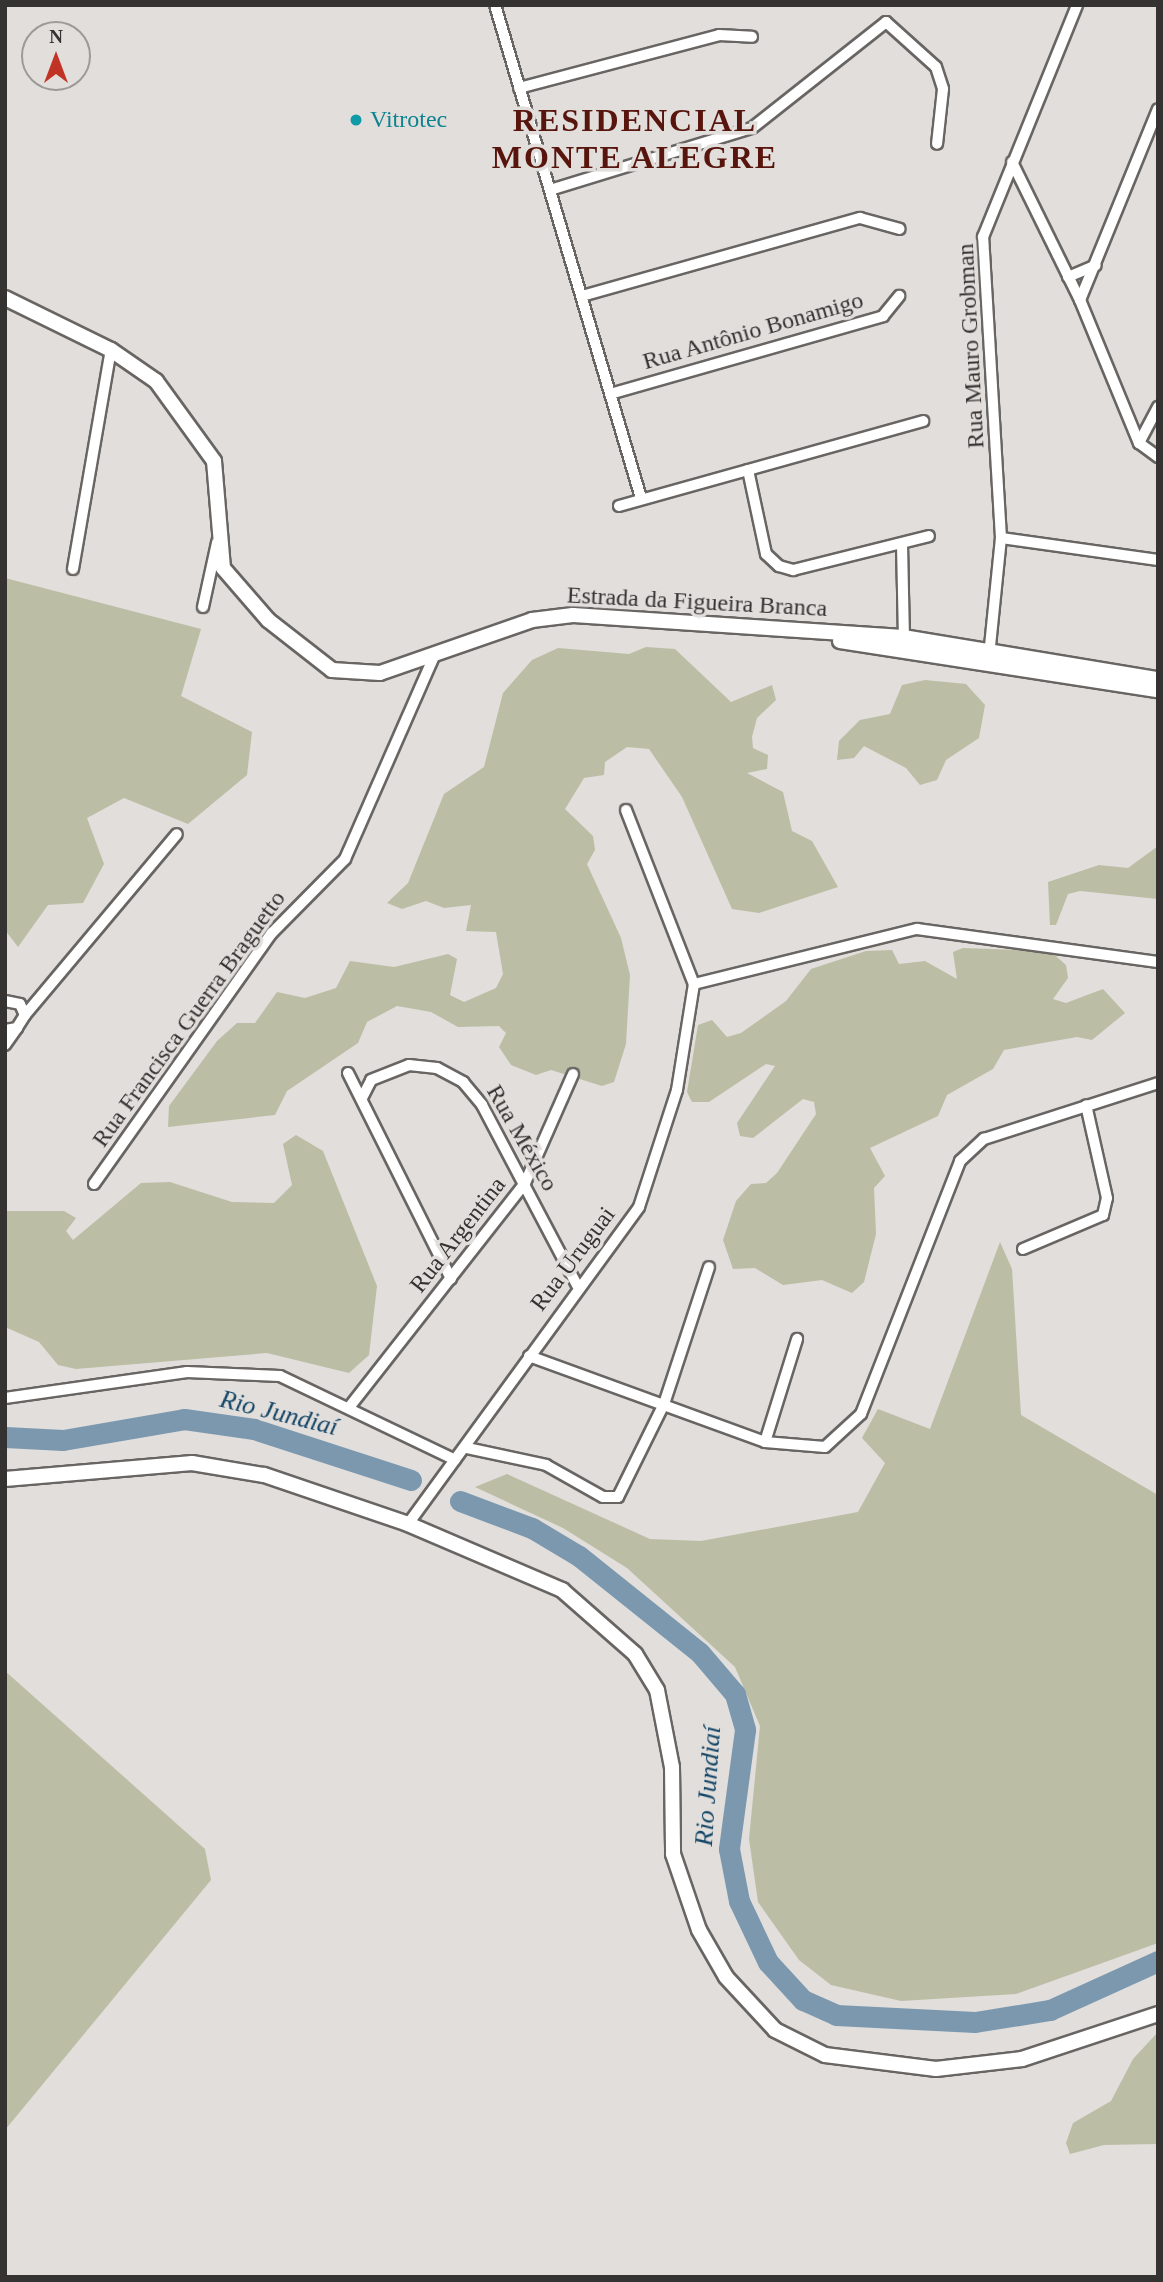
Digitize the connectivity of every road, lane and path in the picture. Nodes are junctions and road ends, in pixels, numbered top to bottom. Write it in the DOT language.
graph roads {
  1 [pos="495,5"];
  2 [pos="1077,5"];
  3 [pos="752,37"];
  4 [pos="519,88"];
  5 [pos="1158,109"];
  6 [pos="937,144"];
  7 [pos="1012,162"];
  8 [pos="550,190"];
  9 [pos="900,229"];
  10 [pos="1096,265"];
  11 [pos="1068,276"];
  12 [pos="582,296"];
  13 [pos="899,296"];
  14 [pos="5,298"];
  15 [pos="1080,300"];
  16 [pos="111,350"];
  17 [pos="610,394"];
  18 [pos="1158,407"];
  19 [pos="923,421"];
  20 [pos="1139,443"];
  21 [pos="1158,457"];
  22 [pos="748,470"];
  23 [pos="641,498"];
  24 [pos="619,506"];
  25 [pos="929,536"];
  26 [pos="1001,538"];
  27 [pos="217,543"];
  28 [pos="902,544"];
  29 [pos="1158,560"];
  30 [pos="73,569"];
  31 [pos="203,607"];
  32 [pos="905,643"];
  33 [pos="989,654"];
  34 [pos="433,659"];
  35 [pos="1158,679"];
  36 [pos="1158,690"];
  37 [pos="626,810"];
  38 [pos="177,834"];
  39 [pos="1158,961"];
  40 [pos="694,984"];
  41 [pos="5,1001"];
  42 [pos="25,1015"];
  43 [pos="17,1028"];
  44 [pos="5,1030"];
  45 [pos="5,1045"];
  46 [pos="348,1073"];
  47 [pos="573,1074"];
  48 [pos="1158,1083"];
  49 [pos="362,1098"];
  50 [pos="1086,1105"];
  51 [pos="525,1183"];
  52 [pos="94,1184"];
  53 [pos="1023,1249"];
  54 [pos="709,1267"];
  55 [pos="451,1279"];
  56 [pos="577,1285"];
  57 [pos="797,1339"];
  58 [pos="529,1356"];
  59 [pos="5,1398"];
  60 [pos="664,1404"];
  61 [pos="351,1405"];
  62 [pos="765,1442"];
  63 [pos="467,1448"];
  64 [pos="455,1460"];
  65 [pos="5,1479"];
  66 [pos="408,1524"];
  67 [pos="1158,2014"];
  1 -- 4 [label="street"];
  2 -- 7 [label="street, Rua Mauro Grobman"];
  3 -- 4 [label="street"];
  4 -- 8 [label="street"];
  5 -- 10 [label="street"];
  6 -- 8 [label="street"];
  7 -- 11 [label="street"];
  7 -- 26 [label="street, Rua Mauro Grobman"];
  8 -- 12 [label="street"];
  9 -- 12 [label="street"];
  10 -- 11 [label="street"];
  10 -- 15 [label="street"];
  11 -- 15 [label="street"];
  12 -- 17 [label="street"];
  13 -- 17 [label="street, Rua Antônio Bonamigo"];
  14 -- 16 [label="main road"];
  15 -- 20 [label="street"];
  16 -- 27 [label="main road"];
  16 -- 30 [label="street"];
  17 -- 23 [label="street"];
  18 -- 20 [label="street"];
  19 -- 22 [label="street"];
  20 -- 21 [label="street"];
  22 -- 23 [label="street"];
  22 -- 28 [label="street"];
  23 -- 24 [label="street"];
  25 -- 28 [label="street"];
  26 -- 29 [label="street"];
  26 -- 33 [label="street, Rua Mauro Grobman"];
  27 -- 31 [label="street"];
  27 -- 34 [label="main road, Estrada da Figueira Branca"];
  28 -- 32 [label="street"];
  32 -- 33 [label="main road, Estrada da Figueira Branca"];
  32 -- 34 [label="main road, Estrada da Figueira Branca"];
  33 -- 35 [label="main road, Estrada da Figueira Branca"];
  33 -- 36 [label="main road"];
  34 -- 52 [label="street, Rua Francisca Guerra Braguetto"];
  37 -- 40 [label="street"];
  38 -- 42 [label="street"];
  39 -- 40 [label="street"];
  40 -- 56 [label="street, Rua Uruguai"];
  41 -- 42 [label="street"];
  42 -- 43 [label="street"];
  43 -- 44 [label="street"];
  43 -- 45 [label="street"];
  46 -- 49 [label="street"];
  47 -- 51 [label="street, Rua Argentina"];
  48 -- 50 [label="street"];
  49 -- 51 [label="street, Rua México"];
  49 -- 55 [label="street"];
  50 -- 53 [label="street"];
  50 -- 62 [label="street"];
  51 -- 55 [label="street, Rua Argentina"];
  51 -- 56 [label="street, Rua México"];
  54 -- 60 [label="street"];
  55 -- 61 [label="street, Rua Argentina"];
  56 -- 58 [label="street, Rua Uruguai"];
  57 -- 62 [label="street"];
  58 -- 60 [label="street"];
  58 -- 63 [label="street, Rua Uruguai"];
  59 -- 61 [label="street"];
  60 -- 62 [label="street"];
  60 -- 63 [label="street"];
  61 -- 64 [label="street"];
  63 -- 64 [label="street, Rua Uruguai"];
  64 -- 66 [label="street, Rua Uruguai"];
  65 -- 66 [label="main road"];
  66 -- 67 [label="main road"];
}
